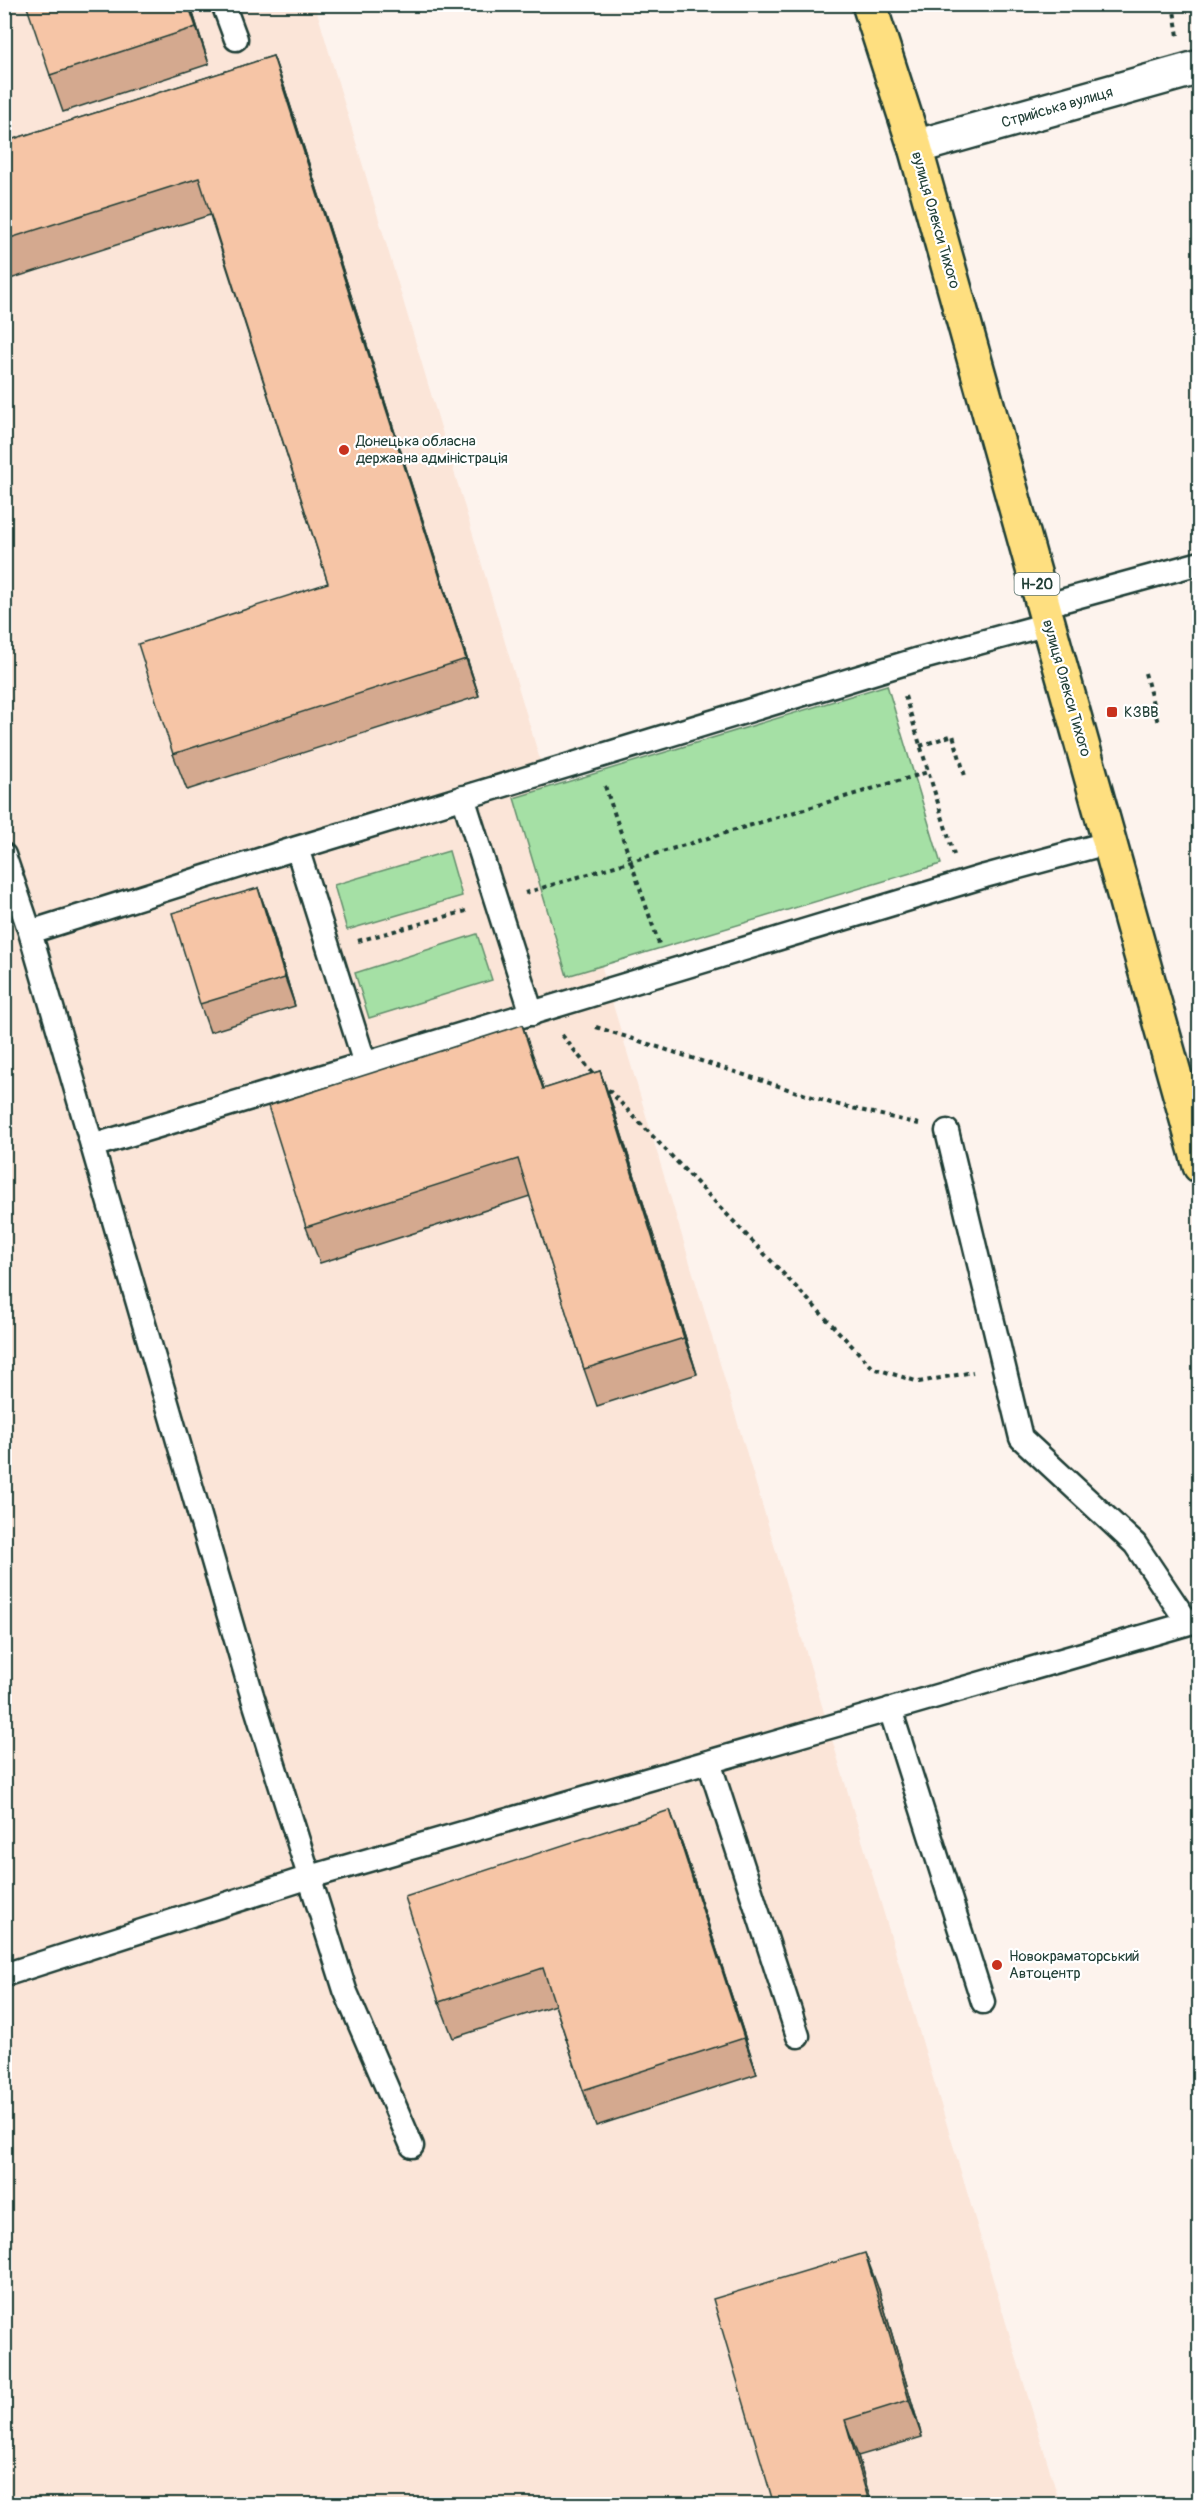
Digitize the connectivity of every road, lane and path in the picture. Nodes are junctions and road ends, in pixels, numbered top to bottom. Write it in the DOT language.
graph roads {
  1 [pos="223,4"];
  2 [pos="868,4"];
  3 [pos="236,39"];
  4 [pos="1200,67"];
  5 [pos="915,147"];
  6 [pos="1200,563"];
  7 [pos="1046,615"];
  8 [pos="896,667"];
  9 [pos="1145,673"];
  10 [pos="1158,723"];
  11 [pos="920,746"];
  12 [pos="595,757"];
  13 [pos="928,772"];
  14 [pos="965,776"];
  15 [pos="463,797"];
  16 [pos="1110,842"];
  17 [pos="297,848"];
  18 [pos="4,855"];
  19 [pos="631,861"];
  20 [pos="963,883"];
  21 [pos="497,902"];
  22 [pos="30,932"];
  23 [pos="329,950"];
  24 [pos="669,972"];
  25 [pos="538,1012"];
  26 [pos="365,1064"];
  27 [pos="947,1131"];
  28 [pos="92,1146"];
  29 [pos="1200,1166"];
  30 [pos="1004,1366"];
  31 [pos="1194,1621"];
  32 [pos="890,1709"];
  33 [pos="709,1762"];
  34 [pos="310,1877"];
  35 [pos="4,1974"];
  36 [pos="983,2002"];
  37 [pos="798,2036"];
  38 [pos="412,2146"];
  1 -- 3 [label="lane"];
  2 -- 5 [label="main road, вулиця Олекси Тихого / Н-20"];
  4 -- 5 [label="street, Стрийська вулиця"];
  5 -- 7 [label="main road, вулиця Олекси Тихого / Н-20"];
  6 -- 7 [label="lane"];
  7 -- 8 [label="lane"];
  7 -- 16 [label="main road, вулиця Олекси Тихого / Н-20"];
  8 -- 11 [label="path"];
  8 -- 12 [label="lane"];
  9 -- 10 [label="path"];
  11 -- 13 [label="path"];
  11 -- 14 [label="path"];
  12 -- 15 [label="lane"];
  12 -- 19 [label="path"];
  13 -- 19 [label="path"];
  13 -- 20 [label="path"];
  15 -- 17 [label="lane"];
  15 -- 21 [label="lane"];
  16 -- 20 [label="lane"];
  16 -- 29 [label="main road, вулиця Олекси Тихого / Н-20"];
  17 -- 22 [label="lane"];
  17 -- 23 [label="lane"];
  18 -- 22 [label="lane"];
  19 -- 21 [label="path"];
  19 -- 24 [label="path"];
  20 -- 24 [label="lane"];
  21 -- 23 [label="path"];
  21 -- 25 [label="lane"];
  22 -- 28 [label="lane"];
  23 -- 26 [label="lane"];
  24 -- 25 [label="lane"];
  25 -- 26 [label="lane"];
  25 -- 27 [label="path"];
  25 -- 30 [label="path"];
  26 -- 28 [label="lane"];
  27 -- 30 [label="lane"];
  28 -- 34 [label="lane"];
  30 -- 31 [label="lane"];
  31 -- 32 [label="lane"];
  32 -- 33 [label="lane"];
  32 -- 36 [label="lane"];
  33 -- 34 [label="lane"];
  33 -- 37 [label="lane"];
  34 -- 35 [label="lane"];
  34 -- 38 [label="lane"];
}
